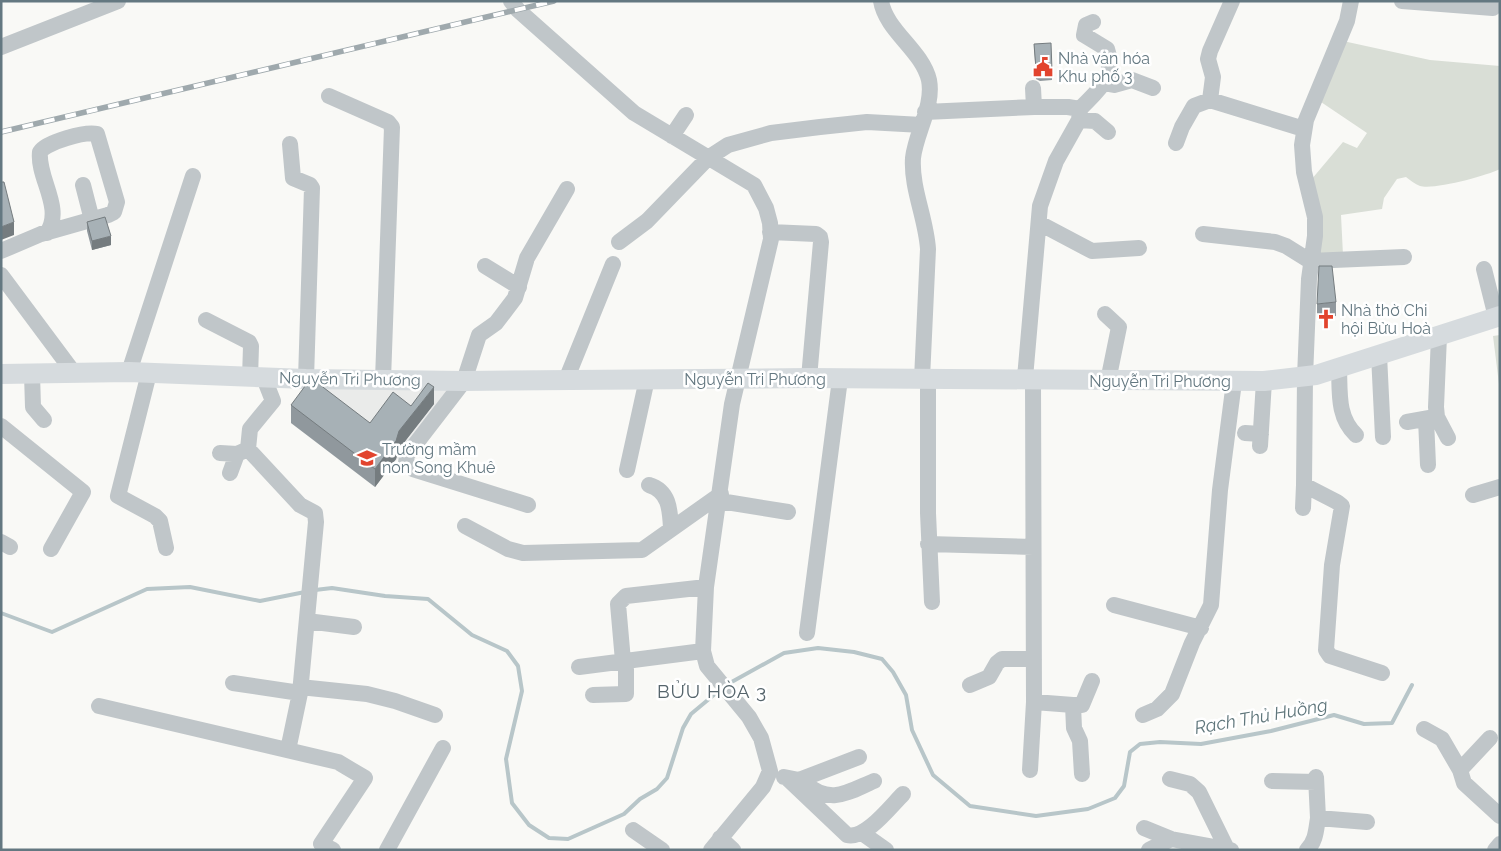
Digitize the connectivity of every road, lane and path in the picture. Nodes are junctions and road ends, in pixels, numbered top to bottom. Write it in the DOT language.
graph roads {
  1 [pos="118,1"];
  2 [pos="510,1"];
  3 [pos="881,1"];
  4 [pos="1232,1"];
  5 [pos="1351,1"];
  6 [pos="1404,1"];
  7 [pos="1493,8"];
  8 [pos="1093,22"];
  9 [pos="1,47"];
  10 [pos="1104,83"];
  11 [pos="1032,88"];
  12 [pos="1153,88"];
  13 [pos="329,96"];
  14 [pos="1210,100"];
  15 [pos="1034,107"];
  16 [pos="1080,114"];
  17 [pos="686,115"];
  18 [pos="923,119"];
  19 [pos="1304,128"];
  20 [pos="1108,132"];
  21 [pos="672,136"];
  22 [pos="290,144"];
  23 [pos="1176,144"];
  24 [pos="708,158"];
  25 [pos="193,176"];
  26 [pos="83,185"];
  27 [pos="567,189"];
  28 [pos="92,220"];
  29 [pos="1039,223"];
  30 [pos="47,232"];
  31 [pos="770,232"];
  32 [pos="1203,234"];
  33 [pos="618,242"];
  34 [pos="1139,248"];
  35 [pos="1,252"];
  36 [pos="1404,257"];
  37 [pos="1310,261"];
  38 [pos="613,264"];
  39 [pos="485,266"];
  40 [pos="1484,269"];
  41 [pos="1,275"];
  42 [pos="519,287"];
  43 [pos="1105,314"];
  44 [pos="1498,317"];
  45 [pos="206,320"];
  46 [pos="1439,336"];
  47 [pos="1379,355"];
  48 [pos="1339,368"];
  49 [pos="128,372"];
  50 [pos="74,373"];
  51 [pos="149,373"];
  52 [pos="1,374"];
  53 [pos="32,374"];
  54 [pos="1305,377"];
  55 [pos="257,378"];
  56 [pos="737,378"];
  57 [pos="809,378"];
  58 [pos="306,379"];
  59 [pos="648,379"];
  60 [pos="840,379"];
  61 [pos="925,379"];
  62 [pos="383,380"];
  63 [pos="566,380"];
  64 [pos="1029,380"];
  65 [pos="464,381"];
  66 [pos="1108,381"];
  67 [pos="1264,381"];
  68 [pos="1234,382"];
  69 [pos="1432,418"];
  70 [pos="44,420"];
  71 [pos="1407,422"];
  72 [pos="1,426"];
  73 [pos="1356,435"];
  74 [pos="1383,437"];
  75 [pos="1255,438"];
  76 [pos="1448,438"];
  77 [pos="243,452"];
  78 [pos="220,453"];
  79 [pos="1428,465"];
  80 [pos="627,470"];
  81 [pos="230,473"];
  82 [pos="649,485"];
  83 [pos="1304,485"];
  84 [pos="1500,487"];
  85 [pos="1473,495"];
  86 [pos="720,498"];
  87 [pos="528,506"];
  88 [pos="1303,508"];
  89 [pos="788,512"];
  90 [pos="465,526"];
  91 [pos="671,528"];
  92 [pos="928,544"];
  93 [pos="1033,547"];
  94 [pos="166,548"];
  95 [pos="52,549"];
  96 [pos="706,587"];
  97 [pos="932,602"];
  98 [pos="1114,605"];
  99 [pos="307,621"];
  100 [pos="354,627"];
  101 [pos="1201,628"];
  102 [pos="807,633"];
  103 [pos="704,651"];
  104 [pos="1034,659"];
  105 [pos="624,660"];
  106 [pos="579,667"];
  107 [pos="1382,673"];
  108 [pos="1092,681"];
  109 [pos="233,683"];
  110 [pos="970,685"];
  111 [pos="300,690"];
  112 [pos="593,695"];
  113 [pos="1034,702"];
  114 [pos="1073,705"];
  115 [pos="99,706"];
  116 [pos="1143,715"];
  117 [pos="435,716"];
  118 [pos="1424,730"];
  119 [pos="1490,738"];
  120 [pos="443,748"];
  121 [pos="288,750"];
  122 [pos="859,757"];
  123 [pos="1030,770"];
  124 [pos="1460,770"];
  125 [pos="770,771"];
  126 [pos="1082,774"];
  127 [pos="1170,779"];
  128 [pos="794,780"];
  129 [pos="874,781"];
  130 [pos="1272,781"];
  131 [pos="903,794"];
  132 [pos="1500,816"];
  133 [pos="1318,818"];
  134 [pos="1367,822"];
  135 [pos="1144,828"];
  136 [pos="633,830"];
  137 [pos="862,833"];
  138 [pos="1171,839"];
  139 [pos="716,844"];
  140 [pos="1229,849"];
  141 [pos="333,850"];
  142 [pos="387,850"];
  143 [pos="662,850"];
  144 [pos="733,850"];
  145 [pos="886,850"];
  146 [pos="1149,850"];
  147 [pos="1307,850"];
  1 -- 9 [label="street"];
  2 -- 21 [label="street"];
  3 -- 18 [label="street"];
  4 -- 14 [label="street"];
  5 -- 19 [label="street"];
  6 -- 7 [label="street"];
  8 -- 10 [label="street"];
  10 -- 12 [label="street"];
  10 -- 16 [label="street"];
  11 -- 15 [label="street"];
  13 -- 62 [label="street"];
  14 -- 19 [label="street"];
  14 -- 23 [label="street"];
  15 -- 16 [label="street"];
  15 -- 18 [label="street"];
  16 -- 20 [label="street"];
  16 -- 29 [label="street"];
  17 -- 21 [label="street"];
  18 -- 24 [label="street"];
  18 -- 61 [label="street"];
  19 -- 37 [label="street"];
  21 -- 24 [label="street"];
  22 -- 58 [label="street"];
  24 -- 31 [label="street"];
  24 -- 33 [label="street"];
  25 -- 49 [label="street"];
  26 -- 28 [label="street"];
  27 -- 42 [label="street"];
  28 -- 30 [label="street"];
  28 -- 30 [label="street"];
  29 -- 34 [label="street"];
  29 -- 64 [label="street"];
  30 -- 35 [label="street"];
  31 -- 56 [label="street"];
  31 -- 57 [label="street"];
  32 -- 37 [label="street"];
  36 -- 37 [label="street"];
  37 -- 54 [label="street"];
  38 -- 63 [label="street"];
  39 -- 42 [label="street"];
  40 -- 44 [label="street"];
  41 -- 50 [label="street"];
  42 -- 65 [label="street"];
  43 -- 66 [label="street"];
  44 -- 46 [label="main road, Nguyễn Tri Phương"];
  45 -- 55 [label="street"];
  46 -- 47 [label="main road, Nguyễn Tri Phương"];
  46 -- 69 [label="street"];
  47 -- 48 [label="main road, Nguyễn Tri Phương"];
  47 -- 74 [label="street"];
  48 -- 54 [label="main road, Nguyễn Tri Phương"];
  48 -- 73 [label="street"];
  49 -- 50 [label="main road, Nguyễn Tri Phương"];
  49 -- 51 [label="main road, Nguyễn Tri Phương"];
  50 -- 53 [label="main road, Nguyễn Tri Phương"];
  51 -- 55 [label="main road, Nguyễn Tri Phương"];
  51 -- 94 [label="street"];
  52 -- 53 [label="main road, Nguyễn Tri Phương"];
  53 -- 70 [label="street"];
  54 -- 67 [label="main road, Nguyễn Tri Phương"];
  54 -- 83 [label="street"];
  55 -- 58 [label="main road, Nguyễn Tri Phương"];
  55 -- 77 [label="street"];
  56 -- 57 [label="main road, Nguyễn Tri Phương"];
  56 -- 59 [label="main road, Nguyễn Tri Phương"];
  56 -- 86 [label="street"];
  57 -- 60 [label="main road, Nguyễn Tri Phương"];
  58 -- 62 [label="main road, Nguyễn Tri Phương"];
  59 -- 63 [label="main road, Nguyễn Tri Phương"];
  59 -- 80 [label="street"];
  60 -- 61 [label="main road, Nguyễn Tri Phương"];
  60 -- 102 [label="street"];
  61 -- 64 [label="main road, Nguyễn Tri Phương"];
  61 -- 92 [label="street"];
  62 -- 65 [label="main road, Nguyễn Tri Phương"];
  63 -- 65 [label="main road, Nguyễn Tri Phương"];
  64 -- 66 [label="main road, Nguyễn Tri Phương"];
  64 -- 93 [label="street"];
  65 -- 87 [label="street"];
  66 -- 68 [label="main road, Nguyễn Tri Phương"];
  67 -- 68 [label="main road, Nguyễn Tri Phương"];
  67 -- 75 [label="street"];
  68 -- 101 [label="street"];
  69 -- 71 [label="street"];
  69 -- 76 [label="street"];
  69 -- 79 [label="street"];
  72 -- 95 [label="street"];
  77 -- 78 [label="street"];
  77 -- 81 [label="street"];
  77 -- 99 [label="street"];
  82 -- 91 [label="street"];
  83 -- 88 [label="street"];
  83 -- 107 [label="street"];
  84 -- 85 [label="street"];
  86 -- 89 [label="street"];
  86 -- 91 [label="street"];
  86 -- 96 [label="street"];
  90 -- 91 [label="street"];
  92 -- 93 [label="street"];
  92 -- 97 [label="street"];
  93 -- 104 [label="street"];
  96 -- 103 [label="street"];
  96 -- 105 [label="street"];
  98 -- 101 [label="street"];
  99 -- 100 [label="street"];
  99 -- 111 [label="street"];
  101 -- 116 [label="street"];
  103 -- 105 [label="street"];
  103 -- 125 [label="street"];
  104 -- 110 [label="street"];
  104 -- 113 [label="street"];
  105 -- 106 [label="street"];
  105 -- 112 [label="street"];
  108 -- 114 [label="street"];
  109 -- 111 [label="street"];
  111 -- 117 [label="street"];
  111 -- 121 [label="street"];
  113 -- 114 [label="street"];
  113 -- 123 [label="street"];
  114 -- 126 [label="street"];
  115 -- 121 [label="street"];
  118 -- 124 [label="street"];
  119 -- 124 [label="street"];
  120 -- 142 [label="street"];
  121 -- 141 [label="street"];
  122 -- 128 [label="street"];
  124 -- 132 [label="street"];
  125 -- 128 [label="street"];
  125 -- 139 [label="street"];
  127 -- 140 [label="street"];
  128 -- 129 [label="street"];
  128 -- 137 [label="street"];
  130 -- 133 [label="street"];
  131 -- 137 [label="street"];
  133 -- 134 [label="street"];
  133 -- 147 [label="street"];
  135 -- 138 [label="street"];
  136 -- 143 [label="street"];
  137 -- 145 [label="street"];
  138 -- 140 [label="street"];
  138 -- 146 [label="street"];
  139 -- 144 [label="street"];
}
